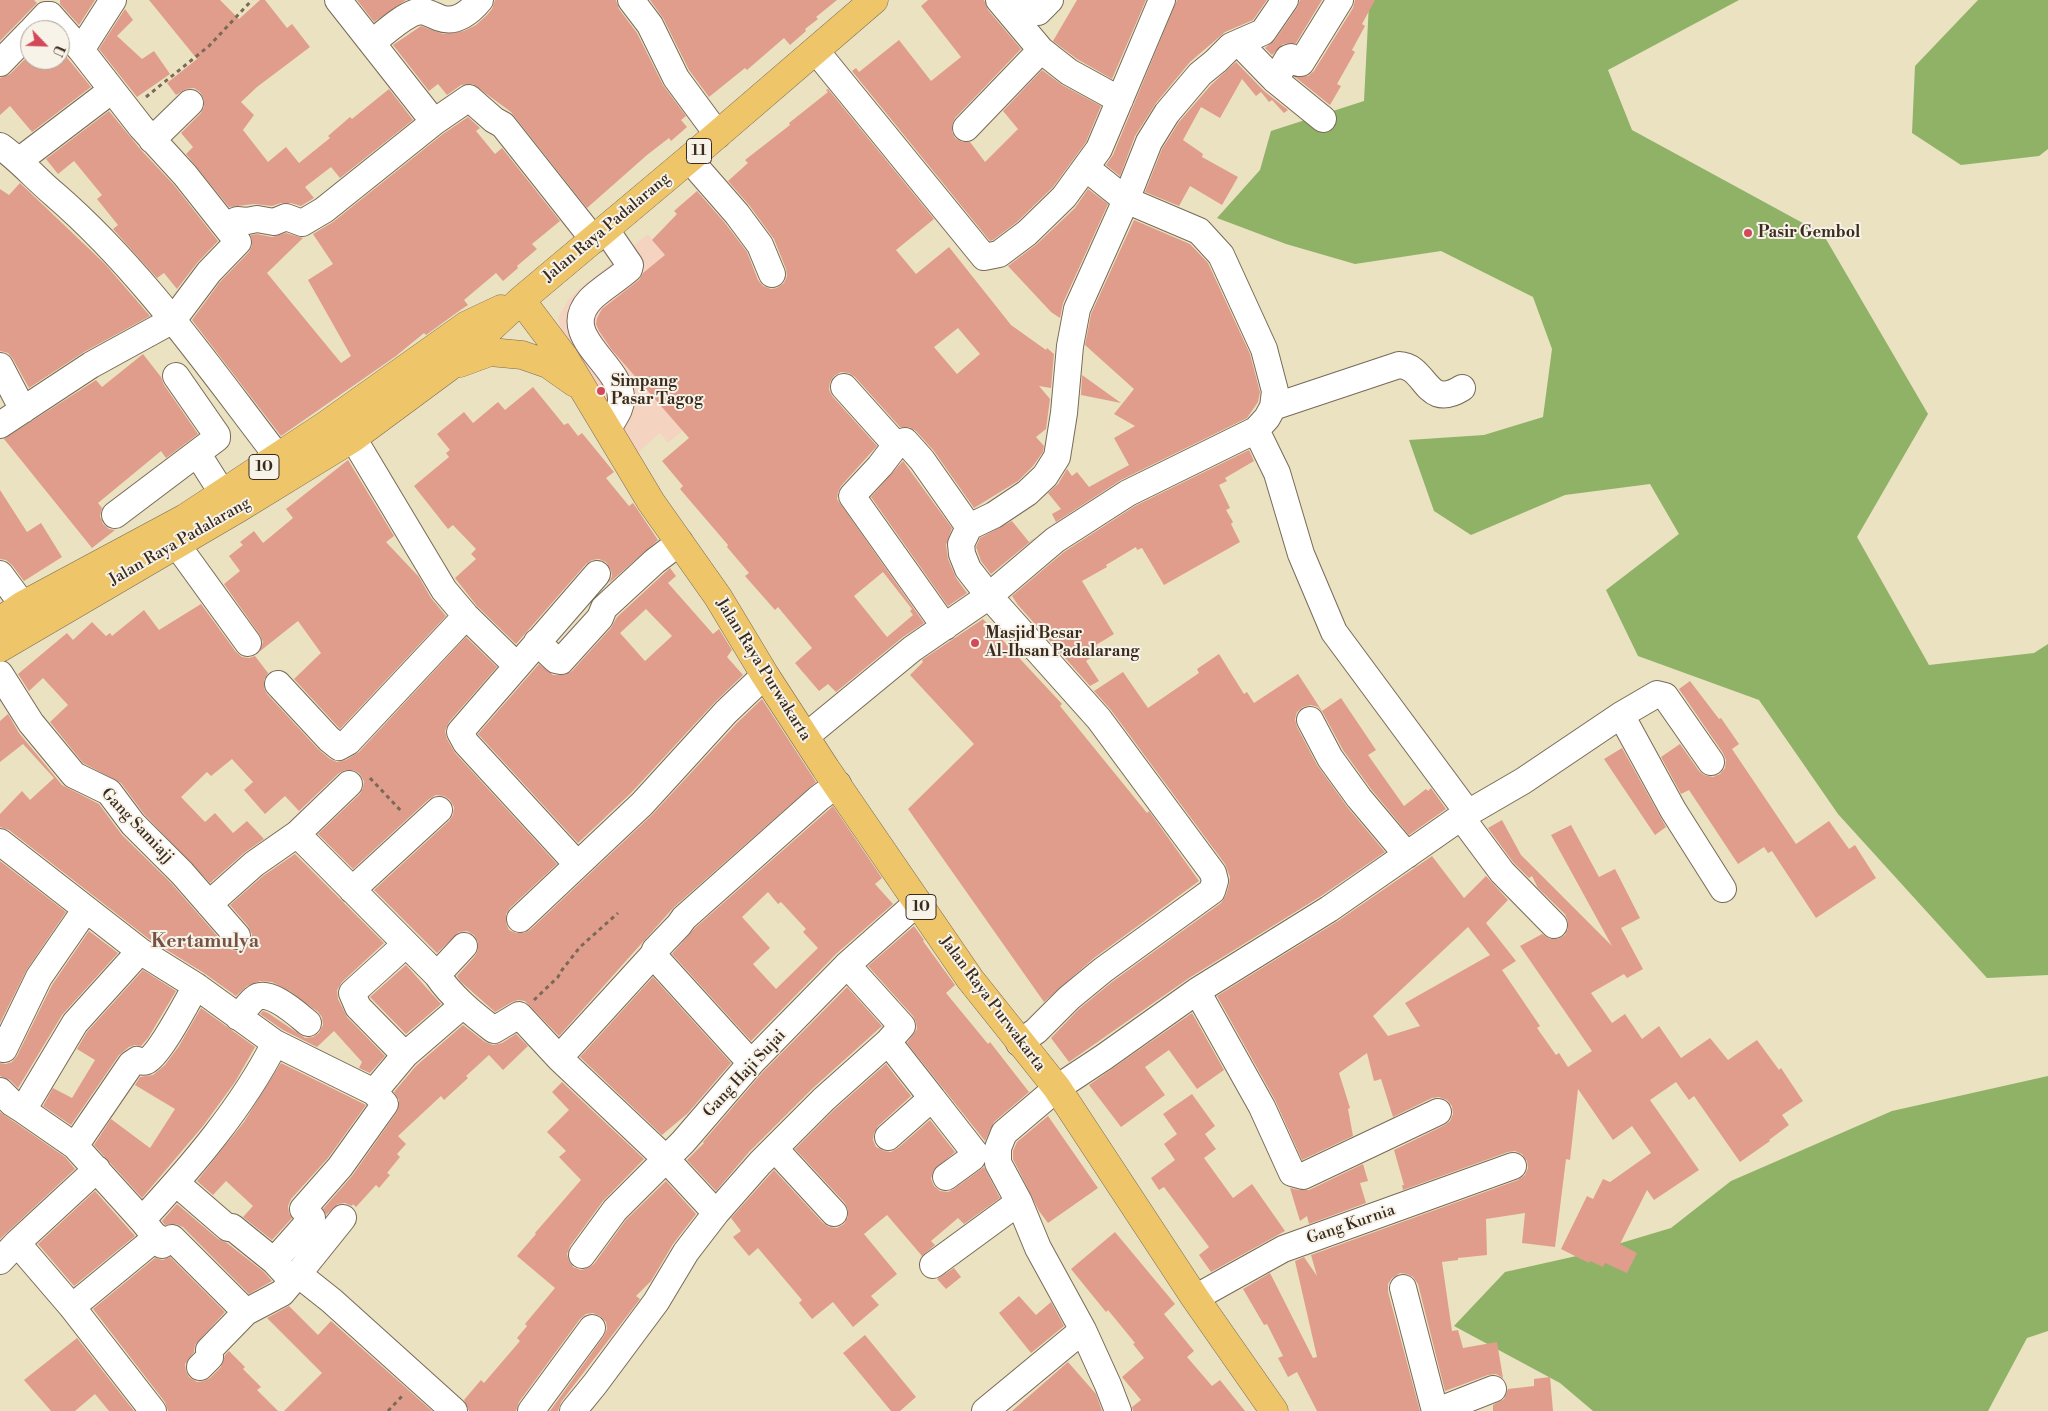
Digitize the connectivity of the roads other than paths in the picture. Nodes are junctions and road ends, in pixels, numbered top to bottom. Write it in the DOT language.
graph roads {
  1 [pos="113,0"];
  2 [pos="338,0"];
  3 [pos="480,0"];
  4 [pos="631,0"];
  5 [pos="874,0"];
  6 [pos="999,0"];
  7 [pos="1026,0"];
  8 [pos="1050,0"];
  9 [pos="1162,0"];
  10 [pos="1285,0"];
  11 [pos="1340,0"];
  12 [pos="43,20"];
  13 [pos="53,20"];
  14 [pos="70,38"];
  15 [pos="20,42"];
  16 [pos="372,43"];
  17 [pos="1239,43"];
  18 [pos="81,50"];
  19 [pos="816,50"];
  20 [pos="1041,50"];
  21 [pos="0,63"];
  22 [pos="1275,80"];
  23 [pos="119,99"];
  24 [pos="1120,100"];
  25 [pos="190,103"];
  26 [pos="1323,119"];
  27 [pos="434,122"];
  28 [pos="966,128"];
  29 [pos="718,135"];
  30 [pos="152,140"];
  31 [pos="10,153"];
  32 [pos="689,159"];
  33 [pos="1086,168"];
  34 [pos="1126,200"];
  35 [pos="226,226"];
  36 [pos="600,235"];
  37 [pos="772,274"];
  38 [pos="520,300"];
  39 [pos="173,320"];
  40 [pos="0,366"];
  41 [pos="449,367"];
  42 [pos="176,376"];
  43 [pos="844,387"];
  44 [pos="1462,388"];
  45 [pos="586,392"];
  46 [pos="1273,407"];
  47 [pos="23,410"];
  48 [pos="0,425"];
  49 [pos="608,429"];
  50 [pos="1256,430"];
  51 [pos="353,438"];
  52 [pos="896,445"];
  53 [pos="197,453"];
  54 [pos="278,457"];
  55 [pos="223,494"];
  56 [pos="115,515"];
  57 [pos="969,527"];
  58 [pos="680,542"];
  59 [pos="177,544"];
  60 [pos="0,574"];
  61 [pos="597,574"];
  62 [pos="989,596"];
  63 [pos="23,606"];
  64 [pos="466,616"];
  65 [pos="0,621"];
  66 [pos="945,628"];
  67 [pos="537,642"];
  68 [pos="248,643"];
  69 [pos="0,648"];
  70 [pos="517,666"];
  71 [pos="0,674"];
  72 [pos="765,675"];
  73 [pos="278,684"];
  74 [pos="1621,715"];
  75 [pos="1310,720"];
  76 [pos="805,736"];
  77 [pos="1711,762"];
  78 [pos="359,780"];
  79 [pos="838,784"];
  80 [pos="438,810"];
  81 [pos="1464,815"];
  82 [pos="297,834"];
  83 [pos="0,842"];
  84 [pos="1407,855"];
  85 [pos="577,864"];
  86 [pos="352,890"];
  87 [pos="1723,890"];
  88 [pos="918,902"];
  89 [pos="209,904"];
  90 [pos="86,909"];
  91 [pos="520,919"];
  92 [pos="1554,925"];
  93 [pos="237,936"];
  94 [pos="406,944"];
  95 [pos="464,946"];
  96 [pos="140,951"];
  97 [pos="653,955"];
  98 [pos="847,965"];
  99 [pos="437,975"];
  100 [pos="196,986"];
  101 [pos="1197,991"];
  102 [pos="463,1006"];
  103 [pos="238,1017"];
  104 [pos="308,1023"];
  105 [pos="888,1042"];
  106 [pos="275,1043"];
  107 [pos="1020,1043"];
  108 [pos="4,1049"];
  109 [pos="405,1055"];
  110 [pos="558,1058"];
  111 [pos="751,1063"];
  112 [pos="1057,1088"];
  113 [pos="0,1091"];
  114 [pos="374,1092"];
  115 [pos="932,1098"];
  116 [pos="23,1110"];
  117 [pos="1438,1112"];
  118 [pos="888,1137"];
  119 [pos="75,1146"];
  120 [pos="776,1149"];
  121 [pos="666,1159"];
  122 [pos="1513,1166"];
  123 [pos="97,1169"];
  124 [pos="946,1176"];
  125 [pos="176,1184"];
  126 [pos="1019,1202"];
  127 [pos="716,1213"];
  128 [pos="834,1213"];
  129 [pos="343,1218"];
  130 [pos="150,1229"];
  131 [pos="8,1252"];
  132 [pos="582,1255"];
  133 [pos="274,1262"];
  134 [pos="933,1265"];
  135 [pos="295,1277"];
  136 [pos="1403,1288"];
  137 [pos="1196,1298"];
  138 [pos="72,1307"];
  139 [pos="246,1312"];
  140 [pos="592,1328"];
  141 [pos="1083,1330"];
  142 [pos="200,1367"];
  143 [pos="1494,1389"];
  144 [pos="153,1411"];
  145 [pos="454,1411"];
  146 [pos="531,1411"];
  147 [pos="573,1411"];
  148 [pos="985,1411"];
  149 [pos="1118,1411"];
  150 [pos="1274,1411"];
  151 [pos="1436,1411"];
  1 -- 18 [label="street"];
  2 -- 16 [label="street"];
  3 -- 16 [label="street"];
  4 -- 29 [label="street"];
  5 -- 19 [label="highway, Jalan Raya Padalarang / 11"];
  6 -- 20 [label="street"];
  7 -- 8 [label="street"];
  9 -- 24 [label="street"];
  10 -- 17 [label="street"];
  11 -- 22 [label="street"];
  12 -- 13 [label="street"];
  14 -- 18 [label="street"];
  15 -- 21 [label="street"];
  16 -- 27 [label="street"];
  17 -- 22 [label="street"];
  17 -- 34 [label="street"];
  18 -- 23 [label="street"];
  19 -- 29 [label="highway, Jalan Raya Padalarang / 11"];
  19 -- 33 [label="street"];
  20 -- 24 [label="street"];
  20 -- 28 [label="street"];
  22 -- 26 [label="street"];
  23 -- 30 [label="street"];
  23 -- 31 [label="street"];
  24 -- 33 [label="street"];
  25 -- 30 [label="street"];
  27 -- 35 [label="street"];
  27 -- 36 [label="street"];
  29 -- 32 [label="highway, Jalan Raya Padalarang / 11"];
  30 -- 35 [label="street"];
  31 -- 39 [label="street"];
  32 -- 36 [label="highway, Jalan Raya Padalarang / 11"];
  32 -- 37 [label="street"];
  33 -- 34 [label="street"];
  34 -- 46 [label="street"];
  34 -- 57 [label="street"];
  35 -- 39 [label="street"];
  36 -- 38 [label="highway, Jalan Raya Padalarang / 11"];
  36 -- 49 [label="street"];
  38 -- 41 [label="highway, Jalan Raya Padalarang / 10"];
  38 -- 45 [label="highway, Jalan Raya Purwakarta / 10"];
  38 -- 54 [label="highway, Jalan Raya Padalarang / 10"];
  39 -- 47 [label="street"];
  39 -- 54 [label="street"];
  40 -- 47 [label="street"];
  41 -- 45 [label="highway, Jalan Raya Purwakarta / 10"];
  41 -- 51 [label="highway, Jalan Raya Padalarang / 10"];
  42 -- 53 [label="street"];
  43 -- 52 [label="street"];
  44 -- 46 [label="street"];
  45 -- 49 [label="highway, Jalan Raya Purwakarta / 10"];
  46 -- 50 [label="street"];
  47 -- 48 [label="street"];
  49 -- 58 [label="highway, Jalan Raya Purwakarta / 10"];
  50 -- 62 [label="street"];
  50 -- 81 [label="street"];
  51 -- 59 [label="highway, Jalan Raya Padalarang / 10"];
  51 -- 64 [label="street"];
  52 -- 57 [label="street"];
  52 -- 66 [label="street"];
  53 -- 55 [label="street"];
  53 -- 56 [label="street"];
  54 -- 55 [label="highway, Jalan Raya Padalarang / 10"];
  55 -- 63 [label="highway, Jalan Raya Padalarang / 10"];
  57 -- 62 [label="street"];
  58 -- 67 [label="street"];
  58 -- 72 [label="highway, Jalan Raya Purwakarta / 10"];
  59 -- 68 [label="street"];
  59 -- 69 [label="highway, Jalan Raya Padalarang / 10"];
  60 -- 63 [label="street"];
  61 -- 67 [label="street"];
  62 -- 66 [label="street"];
  62 -- 107 [label="street"];
  63 -- 65 [label="highway, Jalan Raya Padalarang / 10"];
  64 -- 70 [label="street"];
  64 -- 73 [label="street"];
  66 -- 76 [label="street"];
  67 -- 70 [label="street"];
  70 -- 85 [label="street"];
  71 -- 89 [label="street, Gang Samiajj"];
  72 -- 76 [label="highway, Jalan Raya Purwakarta / 10"];
  72 -- 85 [label="street"];
  74 -- 77 [label="street"];
  74 -- 81 [label="street"];
  74 -- 87 [label="street"];
  75 -- 84 [label="street"];
  76 -- 79 [label="highway, Jalan Raya Purwakarta / 10"];
  78 -- 82 [label="street"];
  79 -- 88 [label="highway, Jalan Raya Purwakarta / 10"];
  79 -- 97 [label="street"];
  80 -- 86 [label="street"];
  81 -- 84 [label="street"];
  81 -- 92 [label="street"];
  82 -- 86 [label="street"];
  82 -- 89 [label="street"];
  83 -- 90 [label="street"];
  84 -- 101 [label="street"];
  85 -- 91 [label="street"];
  86 -- 94 [label="street"];
  88 -- 98 [label="street, Gang Haji Sujai"];
  88 -- 107 [label="highway, Jalan Raya Purwakarta / 10"];
  89 -- 93 [label="street, Gang Samiajj"];
  90 -- 96 [label="street"];
  90 -- 108 [label="street"];
  94 -- 99 [label="street"];
  94 -- 109 [label="street"];
  95 -- 99 [label="street"];
  96 -- 100 [label="street"];
  96 -- 116 [label="street"];
  97 -- 110 [label="street"];
  97 -- 111 [label="street"];
  98 -- 105 [label="street"];
  98 -- 111 [label="street, Gang Haji Sujai"];
  99 -- 102 [label="street"];
  100 -- 103 [label="street"];
  100 -- 119 [label="street"];
  101 -- 112 [label="street"];
  101 -- 117 [label="street"];
  102 -- 109 [label="street"];
  102 -- 110 [label="street"];
  103 -- 104 [label="street"];
  103 -- 106 [label="street"];
  105 -- 115 [label="street"];
  105 -- 120 [label="street"];
  106 -- 114 [label="street"];
  106 -- 125 [label="street"];
  107 -- 112 [label="highway, Jalan Raya Purwakarta / 10"];
  109 -- 114 [label="street"];
  110 -- 121 [label="street"];
  111 -- 121 [label="street, Gang Haji Sujai"];
  112 -- 126 [label="street"];
  112 -- 137 [label="highway, Jalan Raya Purwakarta / 10"];
  113 -- 116 [label="street"];
  114 -- 133 [label="street"];
  115 -- 118 [label="street"];
  115 -- 124 [label="street"];
  116 -- 119 [label="street"];
  119 -- 123 [label="street"];
  120 -- 127 [label="street"];
  120 -- 128 [label="street"];
  121 -- 127 [label="street"];
  121 -- 132 [label="street, Gang Haji Sujai"];
  122 -- 137 [label="street, Gang Kurnia"];
  123 -- 130 [label="street"];
  123 -- 131 [label="street"];
  125 -- 130 [label="street"];
  125 -- 133 [label="street"];
  126 -- 134 [label="street"];
  126 -- 141 [label="street"];
  127 -- 147 [label="street"];
  129 -- 135 [label="street"];
  130 -- 138 [label="street"];
  130 -- 139 [label="street"];
  131 -- 138 [label="street"];
  133 -- 135 [label="street"];
  135 -- 139 [label="street"];
  135 -- 145 [label="street"];
  136 -- 151 [label="street"];
  137 -- 150 [label="highway, Jalan Raya Purwakarta / 10"];
  138 -- 144 [label="street"];
  139 -- 142 [label="street"];
  140 -- 146 [label="street"];
  141 -- 148 [label="street"];
  141 -- 149 [label="street"];
  143 -- 151 [label="street"];
}
